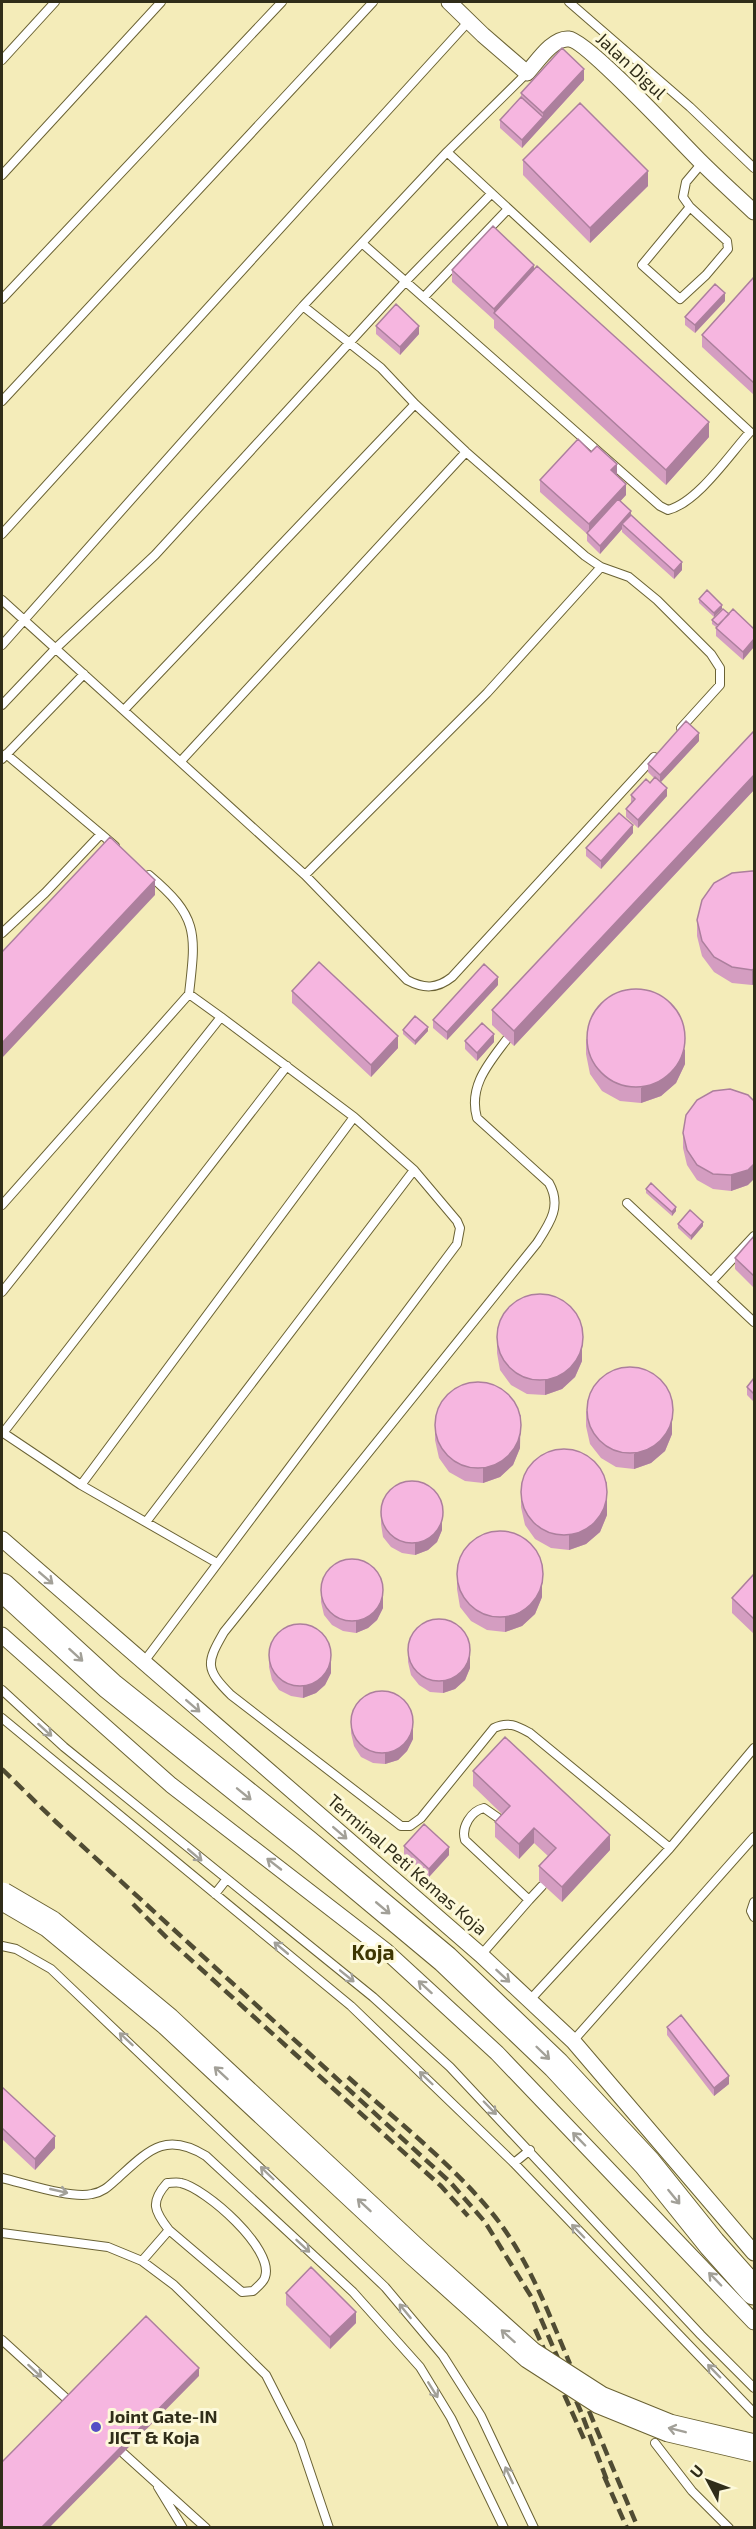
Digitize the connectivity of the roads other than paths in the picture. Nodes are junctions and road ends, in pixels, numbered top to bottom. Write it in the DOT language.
graph roads {
  1 [pos="55,2"];
  2 [pos="161,2"];
  3 [pos="282,2"];
  4 [pos="373,2"];
  5 [pos="449,2"];
  6 [pos="569,2"];
  7 [pos="469,21"];
  8 [pos="2,60"];
  9 [pos="527,73"];
  10 [pos="447,152"];
  11 [pos="702,163"];
  12 [pos="754,168"];
  13 [pos="2,175"];
  14 [pos="490,194"];
  15 [pos="690,207"];
  16 [pos="508,209"];
  17 [pos="754,212"];
  18 [pos="363,243"];
  19 [pos="406,281"];
  20 [pos="424,297"];
  21 [pos="2,299"];
  22 [pos="303,306"];
  23 [pos="350,343"];
  24 [pos="2,401"];
  25 [pos="415,404"];
  26 [pos="752,430"];
  27 [pos="466,452"];
  28 [pos="2,534"];
  29 [pos="601,567"];
  30 [pos="2,600"];
  31 [pos="24,620"];
  32 [pos="2,645"];
  33 [pos="56,648"];
  34 [pos="84,674"];
  35 [pos="2,705"];
  36 [pos="124,710"];
  37 [pos="675,735"];
  38 [pos="659,752"];
  39 [pos="4,757"];
  40 [pos="182,761"];
  41 [pos="100,834"];
  42 [pos="119,849"];
  43 [pos="146,873"];
  44 [pos="305,874"];
  45 [pos="2,933"];
  46 [pos="189,994"];
  47 [pos="220,1017"];
  48 [pos="507,1039"];
  49 [pos="287,1066"];
  50 [pos="354,1117"];
  51 [pos="414,1170"];
  52 [pos="627,1203"];
  53 [pos="2,1206"];
  54 [pos="754,1236"];
  55 [pos="712,1281"];
  56 [pos="2,1292"];
  57 [pos="754,1322"];
  58 [pos="2,1432"];
  59 [pos="81,1485"];
  60 [pos="146,1522"];
  61 [pos="2,1539"];
  62 [pos="217,1563"];
  63 [pos="2,1587"];
  64 [pos="2,1635"];
  65 [pos="143,1663"];
  66 [pos="2,1690"];
  67 [pos="2,1718"];
  68 [pos="754,1748"];
  69 [pos="504,1822"];
  70 [pos="754,1837"];
  71 [pos="670,1848"];
  72 [pos="226,1880"];
  73 [pos="542,1886"];
  74 [pos="215,1894"];
  75 [pos="2,1896"];
  76 [pos="529,1900"];
  77 [pos="754,1902"];
  78 [pos="754,1917"];
  79 [pos="2,1946"];
  80 [pos="481,1955"];
  81 [pos="529,2001"];
  82 [pos="573,2041"];
  83 [pos="530,2150"];
  84 [pos="514,2163"];
  85 [pos="2,2178"];
  86 [pos="169,2230"];
  87 [pos="2,2233"];
  88 [pos="754,2253"];
  89 [pos="142,2261"];
  90 [pos="754,2291"];
  91 [pos="754,2322"];
  92 [pos="2,2340"];
  93 [pos="754,2388"];
  94 [pos="69,2401"];
  95 [pos="754,2413"];
  96 [pos="656,2443"];
  97 [pos="754,2448"];
  98 [pos="123,2453"];
  99 [pos="152,2479"];
  100 [pos="183,2528"];
  101 [pos="206,2528"];
  102 [pos="329,2528"];
  103 [pos="504,2528"];
  104 [pos="534,2528"];
  105 [pos="729,2528"];
  1 -- 8 [label="lane"];
  2 -- 13 [label="lane"];
  3 -- 21 [label="lane"];
  4 -- 24 [label="lane"];
  5 -- 7 [label="street"];
  6 -- 12 [label="lane"];
  7 -- 9 [label="street"];
  7 -- 28 [label="lane"];
  9 -- 10 [label="lane"];
  9 -- 11 [label="street, Jalan Digul"];
  10 -- 14 [label="lane"];
  10 -- 18 [label="lane"];
  11 -- 15 [label="lane"];
  11 -- 17 [label="street, Jalan Digul"];
  14 -- 16 [label="lane"];
  14 -- 19 [label="lane"];
  15 -- 15 [label="lane"];
  16 -- 20 [label="lane"];
  16 -- 26 [label="lane"];
  18 -- 19 [label="lane"];
  18 -- 22 [label="lane"];
  19 -- 20 [label="lane"];
  19 -- 23 [label="lane"];
  20 -- 26 [label="lane"];
  22 -- 23 [label="lane"];
  22 -- 31 [label="lane"];
  23 -- 25 [label="lane"];
  23 -- 33 [label="lane"];
  25 -- 27 [label="lane"];
  25 -- 36 [label="lane"];
  27 -- 29 [label="lane"];
  27 -- 40 [label="lane"];
  29 -- 37 [label="lane"];
  29 -- 44 [label="lane"];
  30 -- 31 [label="lane"];
  31 -- 32 [label="lane"];
  31 -- 33 [label="lane"];
  33 -- 34 [label="lane"];
  33 -- 35 [label="lane"];
  34 -- 36 [label="lane"];
  34 -- 39 [label="lane"];
  36 -- 40 [label="lane"];
  38 -- 44 [label="lane"];
  39 -- 41 [label="lane"];
  40 -- 44 [label="lane"];
  41 -- 42 [label="lane"];
  41 -- 45 [label="lane"];
  43 -- 46 [label="lane"];
  46 -- 47 [label="lane"];
  46 -- 53 [label="lane"];
  47 -- 49 [label="lane"];
  47 -- 56 [label="lane"];
  48 -- 71 [label="lane"];
  49 -- 50 [label="lane"];
  49 -- 58 [label="lane"];
  50 -- 51 [label="lane"];
  50 -- 59 [label="lane"];
  51 -- 60 [label="lane"];
  51 -- 62 [label="lane"];
  52 -- 55 [label="lane"];
  54 -- 55 [label="lane"];
  55 -- 57 [label="lane"];
  58 -- 59 [label="lane"];
  59 -- 60 [label="lane"];
  60 -- 62 [label="lane"];
  61 -- 65 [label="street, Terminal Peti Kemas Koja, one-way"];
  62 -- 65 [label="lane"];
  63 -- 90 [label="highway, one-way"];
  91 -- 64 [label="street, one-way"];
  65 -- 80 [label="street, Terminal Peti Kemas Koja, one-way"];
  66 -- 72 [label="lane, one-way"];
  67 -- 74 [label="lane"];
  68 -- 71 [label="lane"];
  69 -- 76 [label="lane"];
  70 -- 82 [label="lane"];
  71 -- 81 [label="lane"];
  72 -- 74 [label="lane"];
  72 -- 83 [label="lane, one-way"];
  73 -- 76 [label="lane"];
  84 -- 74 [label="lane, one-way"];
  97 -- 75 [label="highway, one-way, bridge"];
  76 -- 80 [label="lane"];
  77 -- 78 [label="lane"];
  104 -- 79 [label="lane, one-way"];
  80 -- 81 [label="street, Terminal Peti Kemas Koja, one-way"];
  81 -- 82 [label="street, Terminal Peti Kemas Koja"];
  82 -- 88 [label="street, Terminal Peti Kemas Koja"];
  83 -- 84 [label="lane"];
  83 -- 93 [label="lane"];
  95 -- 84 [label="lane, one-way"];
  85 -- 103 [label="lane, one-way"];
  86 -- 86 [label="lane"];
  86 -- 89 [label="lane"];
  87 -- 89 [label="lane"];
  89 -- 102 [label="lane"];
  92 -- 94 [label="lane, one-way"];
  96 -- 105 [label="lane"];
  98 -- 99 [label="lane"];
  99 -- 100 [label="lane"];
  99 -- 101 [label="lane"];
}
